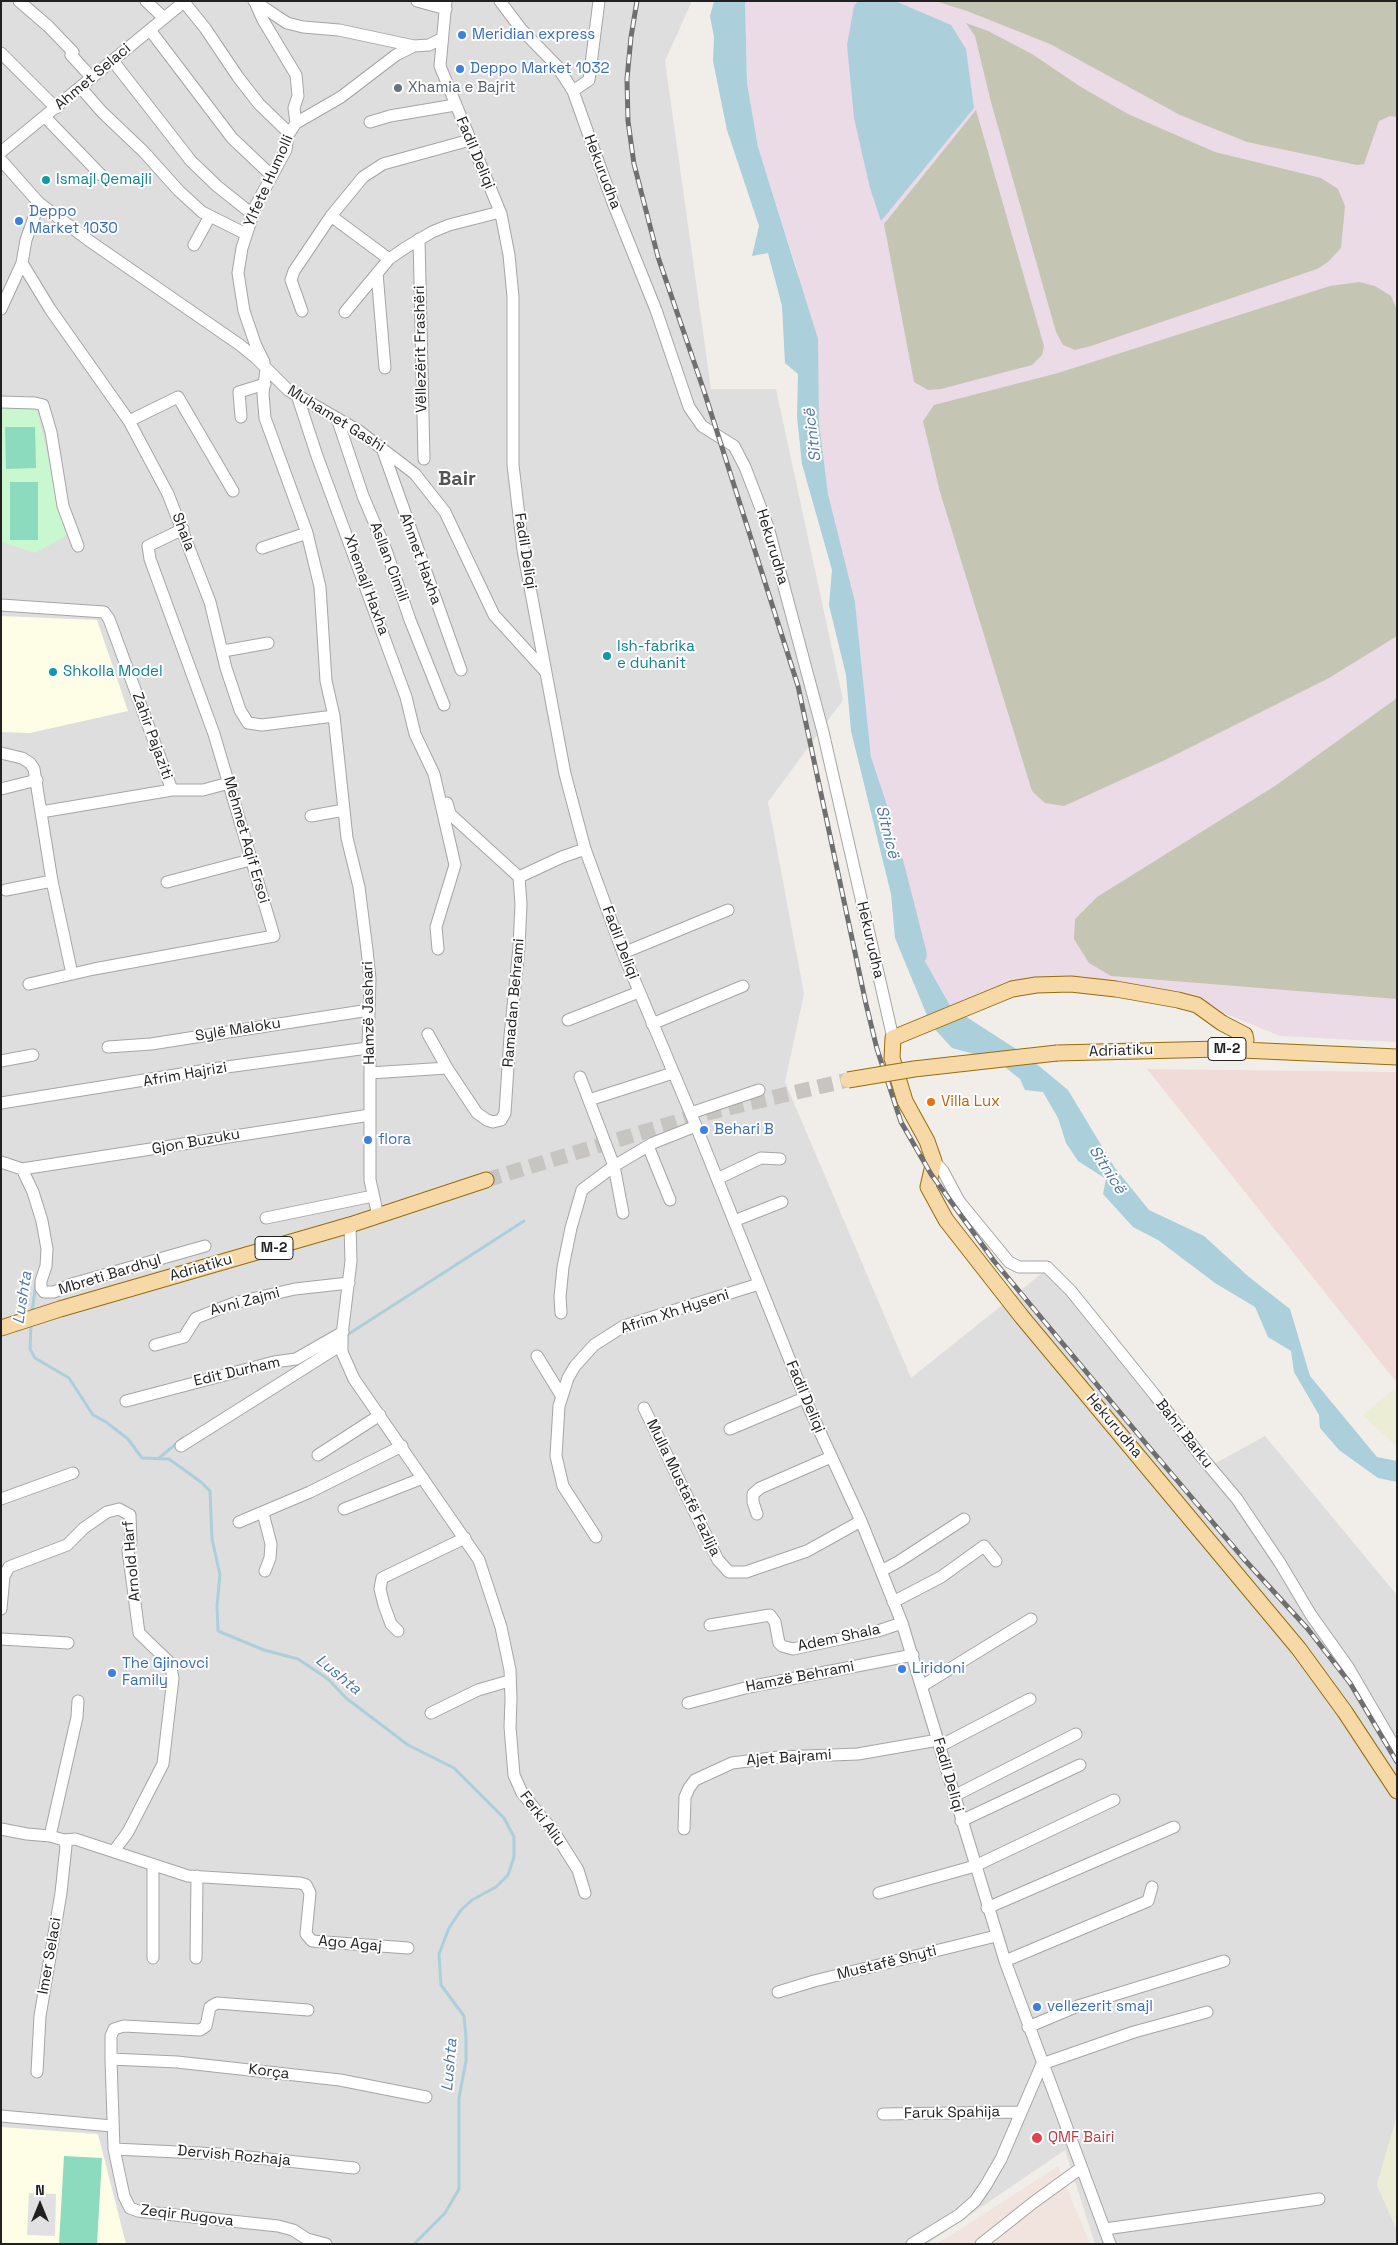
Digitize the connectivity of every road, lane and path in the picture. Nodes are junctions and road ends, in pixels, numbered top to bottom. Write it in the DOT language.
graph roads {
  1 [pos="19,1"];
  2 [pos="146,1"];
  3 [pos="417,1"];
  4 [pos="500,1"];
  5 [pos="599,1"];
  6 [pos="184,2"];
  7 [pos="255,2"];
  8 [pos="446,5"];
  9 [pos="164,18"];
  10 [pos="150,30"];
  11 [pos="441,39"];
  12 [pos="414,46"];
  13 [pos="1,52"];
  14 [pos="113,61"];
  15 [pos="92,78"];
  16 [pos="81,88"];
  17 [pos="573,91"];
  18 [pos="455,105"];
  19 [pos="56,108"];
  20 [pos="45,117"];
  21 [pos="370,122"];
  22 [pos="293,128"];
  23 [pos="470,140"];
  24 [pos="1,152"];
  25 [pos="1,160"];
  26 [pos="101,175"];
  27 [pos="270,175"];
  28 [pos="39,203"];
  29 [pos="500,212"];
  30 [pos="252,214"];
  31 [pos="210,216"];
  32 [pos="331,216"];
  33 [pos="246,234"];
  34 [pos="419,240"];
  35 [pos="194,245"];
  36 [pos="389,259"];
  37 [pos="22,263"];
  38 [pos="377,273"];
  39 [pos="1,309"];
  40 [pos="302,311"];
  41 [pos="345,312"];
  42 [pos="385,368"];
  43 [pos="268,371"];
  44 [pos="265,384"];
  45 [pos="297,395"];
  46 [pos="1,402"];
  47 [pos="241,417"];
  48 [pos="337,418"];
  49 [pos="129,421"];
  50 [pos="382,448"];
  51 [pos="424,459"];
  52 [pos="233,491"];
  53 [pos="183,529"];
  54 [pos="307,533"];
  55 [pos="78,546"];
  56 [pos="262,548"];
  57 [pos="1,605"];
  58 [pos="268,643"];
  59 [pos="222,650"];
  60 [pos="460,670"];
  61 [pos="545,671"];
  62 [pos="444,705"];
  63 [pos="334,716"];
  64 [pos="1,753"];
  65 [pos="434,774"];
  66 [pos="37,780"];
  67 [pos="229,783"];
  68 [pos="1,789"];
  69 [pos="172,790"];
  70 [pos="344,810"];
  71 [pos="41,812"];
  72 [pos="310,816"];
  73 [pos="585,849"];
  74 [pos="250,860"];
  75 [pos="519,878"];
  76 [pos="52,881"];
  77 [pos="168,882"];
  78 [pos="6,890"];
  79 [pos="728,910"];
  80 [pos="438,949"];
  81 [pos="623,953"];
  82 [pos="72,974"];
  83 [pos="29,984"];
  84 [pos="743,986"];
  85 [pos="639,992"];
  86 [pos="368,1010"];
  87 [pos="568,1020"];
  88 [pos="1222,1023"];
  89 [pos="652,1024"];
  90 [pos="428,1034"];
  91 [pos="892,1038"];
  92 [pos="1242,1043"];
  93 [pos="108,1047"];
  94 [pos="368,1048"];
  95 [pos="1220,1049"];
  96 [pos="33,1056"];
  97 [pos="1397,1058"];
  98 [pos="1,1061"];
  99 [pos="447,1068"];
  100 [pos="370,1073"];
  101 [pos="673,1073"];
  102 [pos="580,1077"];
  103 [pos="848,1080"];
  104 [pos="759,1090"];
  105 [pos="589,1100"];
  106 [pos="1,1103"];
  107 [pos="691,1113"];
  108 [pos="370,1115"];
  109 [pos="696,1126"];
  110 [pos="648,1146"];
  111 [pos="780,1159"];
  112 [pos="934,1161"];
  113 [pos="1,1162"];
  114 [pos="614,1166"];
  115 [pos="22,1169"];
  116 [pos="717,1179"];
  117 [pos="486,1180"];
  118 [pos="373,1196"];
  119 [pos="670,1200"];
  120 [pos="782,1202"];
  121 [pos="623,1213"];
  122 [pos="378,1216"];
  123 [pos="266,1218"];
  124 [pos="734,1221"];
  125 [pos="350,1225"];
  126 [pos="205,1246"];
  127 [pos="348,1283"];
  128 [pos="759,1284"];
  129 [pos="561,1313"];
  130 [pos="3,1327"];
  131 [pos="342,1338"];
  132 [pos="155,1345"];
  133 [pos="537,1356"];
  134 [pos="561,1395"];
  135 [pos="804,1398"];
  136 [pos="126,1400"];
  137 [pos="644,1408"];
  138 [pos="380,1415"];
  139 [pos="730,1429"];
  140 [pos="181,1446"];
  141 [pos="402,1446"];
  142 [pos="318,1455"];
  143 [pos="831,1457"];
  144 [pos="73,1473"];
  145 [pos="423,1478"];
  146 [pos="1,1499"];
  147 [pos="344,1509"];
  148 [pos="263,1513"];
  149 [pos="758,1514"];
  150 [pos="964,1519"];
  151 [pos="860,1520"];
  152 [pos="239,1522"];
  153 [pos="596,1537"];
  154 [pos="465,1538"];
  155 [pos="996,1561"];
  156 [pos="881,1571"];
  157 [pos="265,1572"];
  158 [pos="893,1602"];
  159 [pos="1,1609"];
  160 [pos="1031,1619"];
  161 [pos="902,1623"];
  162 [pos="710,1625"];
  163 [pos="398,1631"];
  164 [pos="1,1639"];
  165 [pos="68,1643"];
  166 [pos="913,1655"];
  167 [pos="509,1681"];
  168 [pos="922,1686"];
  169 [pos="1030,1700"];
  170 [pos="78,1701"];
  171 [pos="688,1703"];
  172 [pos="431,1713"];
  173 [pos="1076,1734"];
  174 [pos="939,1743"];
  175 [pos="1397,1751"];
  176 [pos="1080,1765"];
  177 [pos="1397,1790"];
  178 [pos="954,1796"];
  179 [pos="1114,1800"];
  180 [pos="961,1821"];
  181 [pos="1174,1826"];
  182 [pos="1,1829"];
  183 [pos="684,1829"];
  184 [pos="50,1836"];
  185 [pos="64,1840"];
  186 [pos="114,1851"];
  187 [pos="153,1866"];
  188 [pos="974,1866"];
  189 [pos="197,1876"];
  190 [pos="1152,1887"];
  191 [pos="585,1893"];
  192 [pos="879,1894"];
  193 [pos="987,1908"];
  194 [pos="996,1936"];
  195 [pos="408,1948"];
  196 [pos="153,1958"];
  197 [pos="196,1958"];
  198 [pos="1005,1961"];
  199 [pos="1224,1961"];
  200 [pos="778,1992"];
  201 [pos="308,2010"];
  202 [pos="1207,2012"];
  203 [pos="1028,2027"];
  204 [pos="110,2059"];
  205 [pos="1042,2064"];
  206 [pos="37,2072"];
  207 [pos="426,2097"];
  208 [pos="1020,2112"];
  209 [pos="883,2114"];
  210 [pos="1,2116"];
  211 [pos="112,2126"];
  212 [pos="114,2148"];
  213 [pos="354,2168"];
  214 [pos="1081,2168"];
  215 [pos="1318,2199"];
  216 [pos="1105,2229"];
  217 [pos="326,2244"];
  218 [pos="912,2244"];
  219 [pos="981,2244"];
  220 [pos="1110,2244"];
  1 -- 15 [label="street"];
  2 -- 9 [label="street"];
  3 -- 8 [label="street"];
  4 -- 17 [label="street, Hekurudha"];
  5 -- 17 [label="street"];
  6 -- 9 [label="street, Ahmet Selaci"];
  6 -- 22 [label="street"];
  7 -- 12 [label="street"];
  7 -- 22 [label="street"];
  8 -- 11 [label="street, Fadil Deliqi"];
  9 -- 10 [label="street, Ahmet Selaci"];
  10 -- 14 [label="street, Ahmet Selaci"];
  10 -- 27 [label="street"];
  11 -- 12 [label="street, Ylfete Humolli"];
  11 -- 18 [label="street, Fadil Deliqi"];
  12 -- 22 [label="street, Ylfete Humolli"];
  13 -- 19 [label="street"];
  14 -- 15 [label="street, Ahmet Selaci"];
  14 -- 30 [label="street"];
  15 -- 16 [label="street, Ahmet Selaci"];
  16 -- 19 [label="street, Ahmet Selaci"];
  16 -- 31 [label="street"];
  17 -- 91 [label="street, Hekurudha"];
  18 -- 21 [label="street, Fadil Deliqi"];
  18 -- 23 [label="street, Fadil Deliqi"];
  19 -- 20 [label="street, Ahmet Selaci"];
  20 -- 24 [label="street, Ahmet Selaci"];
  20 -- 26 [label="street"];
  22 -- 27 [label="street, Ylfete Humolli"];
  23 -- 29 [label="street, Fadil Deliqi"];
  23 -- 32 [label="street"];
  25 -- 28 [label="street, Muhamet Gashi"];
  27 -- 30 [label="street, Ylfete Humolli"];
  28 -- 37 [label="street"];
  28 -- 43 [label="street, Muhamet Gashi"];
  29 -- 34 [label="street"];
  29 -- 61 [label="street, Fadil Deliqi"];
  30 -- 33 [label="street, Ylfete Humolli"];
  31 -- 33 [label="street"];
  31 -- 35 [label="street"];
  32 -- 36 [label="street"];
  32 -- 40 [label="street"];
  33 -- 43 [label="street, Ylfete Humolli"];
  34 -- 36 [label="street"];
  34 -- 51 [label="street, Vëllezërit Frashëri"];
  36 -- 38 [label="street"];
  37 -- 39 [label="street"];
  37 -- 49 [label="street, Shala"];
  38 -- 41 [label="street"];
  38 -- 42 [label="street"];
  43 -- 44 [label="street, Hamzë Jashari"];
  43 -- 45 [label="street, Muhamet Gashi"];
  44 -- 47 [label="street"];
  44 -- 54 [label="street, Hamzë Jashari"];
  45 -- 48 [label="street, Muhamet Gashi"];
  45 -- 65 [label="street, Xhemajl Haxha"];
  46 -- 55 [label="street"];
  48 -- 50 [label="street, Muhamet Gashi"];
  48 -- 62 [label="street, Asllan Cimili"];
  49 -- 52 [label="street"];
  49 -- 53 [label="street, Shala"];
  50 -- 60 [label="street, Ahmet Haxha"];
  50 -- 61 [label="street, Muhamet Gashi"];
  53 -- 59 [label="street, Shala"];
  53 -- 67 [label="street, Mehmet Aqif Ersoi"];
  54 -- 56 [label="street"];
  54 -- 63 [label="street, Hamzë Jashari"];
  57 -- 69 [label="street, Zahir Pajaziti"];
  58 -- 59 [label="street"];
  59 -- 63 [label="street, Shala"];
  61 -- 73 [label="street, Fadil Deliqi"];
  63 -- 70 [label="street, Hamzë Jashari"];
  64 -- 66 [label="street"];
  65 -- 75 [label="street, Xhemajl Haxha"];
  65 -- 80 [label="street, Xhemajl Haxha"];
  66 -- 68 [label="street"];
  66 -- 71 [label="street"];
  67 -- 69 [label="street"];
  67 -- 74 [label="street, Mehmet Aqif Ersoi"];
  69 -- 71 [label="street"];
  70 -- 72 [label="street"];
  70 -- 86 [label="street, Hamzë Jashari"];
  71 -- 76 [label="street"];
  73 -- 75 [label="street"];
  73 -- 81 [label="street, Fadil Deliqi"];
  74 -- 77 [label="street"];
  74 -- 82 [label="street, Mehmet Aqif Ersoi"];
  75 -- 99 [label="street, Ramadan Behrami"];
  76 -- 78 [label="street"];
  76 -- 82 [label="street"];
  79 -- 81 [label="street"];
  81 -- 85 [label="street, Fadil Deliqi"];
  82 -- 83 [label="street, Mehmet Aqif Ersoi"];
  84 -- 89 [label="street"];
  85 -- 87 [label="street, Fadil Deliqi"];
  85 -- 89 [label="street, Fadil Deliqi"];
  86 -- 93 [label="street, Sylë Maloku"];
  86 -- 94 [label="street, Hamzë Jashari"];
  88 -- 91 [label="main road"];
  88 -- 92 [label="main road"];
  88 -- 95 [label="main road"];
  89 -- 101 [label="street, Fadil Deliqi"];
  90 -- 99 [label="street, Ramadan Behrami"];
  91 -- 112 [label="main road, Hekurudha"];
  92 -- 95 [label="main road, Adriatiku / M-2"];
  92 -- 97 [label="main road, Adriatiku / M-2"];
  94 -- 100 [label="street, Hamzë Jashari"];
  94 -- 106 [label="street, Afrim Hajrizi"];
  95 -- 103 [label="main road, Adriatiku / M-2, bridge"];
  96 -- 98 [label="street"];
  99 -- 100 [label="street"];
  100 -- 108 [label="street, Hamzë Jashari"];
  101 -- 105 [label="street"];
  101 -- 107 [label="street, Fadil Deliqi"];
  102 -- 105 [label="street"];
  104 -- 107 [label="street"];
  105 -- 114 [label="street"];
  107 -- 109 [label="street, Fadil Deliqi"];
  108 -- 115 [label="street, Gjon Buzuku"];
  108 -- 118 [label="street, Hamzë Jashari"];
  109 -- 110 [label="street"];
  109 -- 116 [label="street, Fadil Deliqi"];
  110 -- 114 [label="street"];
  110 -- 119 [label="street"];
  111 -- 116 [label="street"];
  112 -- 175 [label="street, Bahri Barku"];
  112 -- 177 [label="main road, Hekurudha"];
  113 -- 115 [label="street"];
  114 -- 121 [label="street"];
  114 -- 129 [label="street"];
  115 -- 126 [label="street, Mbreti Bardhyl"];
  116 -- 124 [label="street, Fadil Deliqi"];
  117 -- 122 [label="main road, Adriatiku / M-2"];
  118 -- 122 [label="street, Hamzë Jashari"];
  118 -- 123 [label="street"];
  120 -- 124 [label="street"];
  122 -- 125 [label="main road, Adriatiku / M-2"];
  124 -- 128 [label="street, Fadil Deliqi"];
  125 -- 127 [label="street, Ferki Aliu"];
  125 -- 130 [label="main road, Adriatiku / M-2"];
  127 -- 131 [label="street, Ferki Aliu"];
  127 -- 132 [label="street, Avni Zajmi"];
  128 -- 134 [label="street, Afrim Xh Hyseni"];
  128 -- 135 [label="street, Fadil Deliqi"];
  131 -- 136 [label="street, Edit Durham"];
  131 -- 138 [label="street, Ferki Aliu"];
  131 -- 140 [label="street"];
  133 -- 134 [label="street"];
  134 -- 153 [label="street, Afrim Xh Hyseni"];
  135 -- 139 [label="street"];
  135 -- 143 [label="street, Fadil Deliqi"];
  137 -- 151 [label="street, Mulla Mustafë Fazlija"];
  138 -- 141 [label="street, Ferki Aliu"];
  138 -- 142 [label="street"];
  141 -- 145 [label="street, Ferki Aliu"];
  141 -- 148 [label="street"];
  143 -- 149 [label="street"];
  143 -- 151 [label="street, Fadil Deliqi"];
  144 -- 146 [label="street"];
  145 -- 147 [label="street"];
  145 -- 154 [label="street, Ferki Aliu"];
  148 -- 152 [label="street"];
  148 -- 157 [label="street"];
  150 -- 156 [label="street"];
  151 -- 156 [label="street, Fadil Deliqi"];
  154 -- 163 [label="street"];
  154 -- 167 [label="street, Ferki Aliu"];
  155 -- 158 [label="street"];
  156 -- 158 [label="street, Fadil Deliqi"];
  158 -- 161 [label="street, Fadil Deliqi"];
  159 -- 186 [label="street, Arnold Harf"];
  160 -- 168 [label="street"];
  161 -- 162 [label="street, Adem Shala"];
  161 -- 166 [label="street, Fadil Deliqi"];
  164 -- 165 [label="street"];
  166 -- 168 [label="street, Fadil Deliqi"];
  166 -- 171 [label="street, Hamzë Behrami"];
  167 -- 172 [label="street"];
  167 -- 191 [label="street, Ferki Aliu"];
  168 -- 174 [label="street, Fadil Deliqi"];
  169 -- 174 [label="street, Ajet Bajrami"];
  170 -- 184 [label="street"];
  173 -- 178 [label="street"];
  174 -- 178 [label="street, Fadil Deliqi"];
  174 -- 183 [label="street, Ajet Bajrami"];
  176 -- 180 [label="street"];
  178 -- 180 [label="street, Fadil Deliqi"];
  179 -- 188 [label="street"];
  180 -- 188 [label="street, Fadil Deliqi"];
  181 -- 193 [label="street"];
  182 -- 184 [label="street, Ago Agaj"];
  184 -- 185 [label="street, Ago Agaj"];
  185 -- 186 [label="street, Ago Agaj"];
  185 -- 206 [label="street, Imer Selaci"];
  186 -- 187 [label="street, Ago Agaj"];
  187 -- 189 [label="street, Ago Agaj"];
  187 -- 196 [label="street"];
  188 -- 192 [label="street"];
  188 -- 193 [label="street, Fadil Deliqi"];
  189 -- 195 [label="street, Ago Agaj"];
  189 -- 197 [label="street"];
  190 -- 198 [label="street"];
  193 -- 194 [label="street, Fadil Deliqi"];
  194 -- 198 [label="street, Fadil Deliqi"];
  194 -- 200 [label="street, Mustafë Shyti"];
  198 -- 203 [label="street, Fadil Deliqi"];
  199 -- 203 [label="street"];
  201 -- 204 [label="street"];
  202 -- 205 [label="street"];
  203 -- 205 [label="street, Fadil Deliqi"];
  204 -- 207 [label="street, Korça"];
  204 -- 211 [label="street"];
  205 -- 208 [label="street, Faruk Spahija"];
  205 -- 214 [label="street, Fadil Deliqi"];
  208 -- 209 [label="street, Faruk Spahija"];
  208 -- 218 [label="street, Faruk Spahija"];
  210 -- 211 [label="street"];
  211 -- 212 [label="street, Zeqir Rugova"];
  212 -- 213 [label="street, Dervish Rozhaja"];
  212 -- 217 [label="street, Zeqir Rugova"];
  214 -- 216 [label="street, Fadil Deliqi"];
  214 -- 219 [label="street"];
  215 -- 216 [label="street"];
  216 -- 220 [label="street, Fadil Deliqi"];
}
